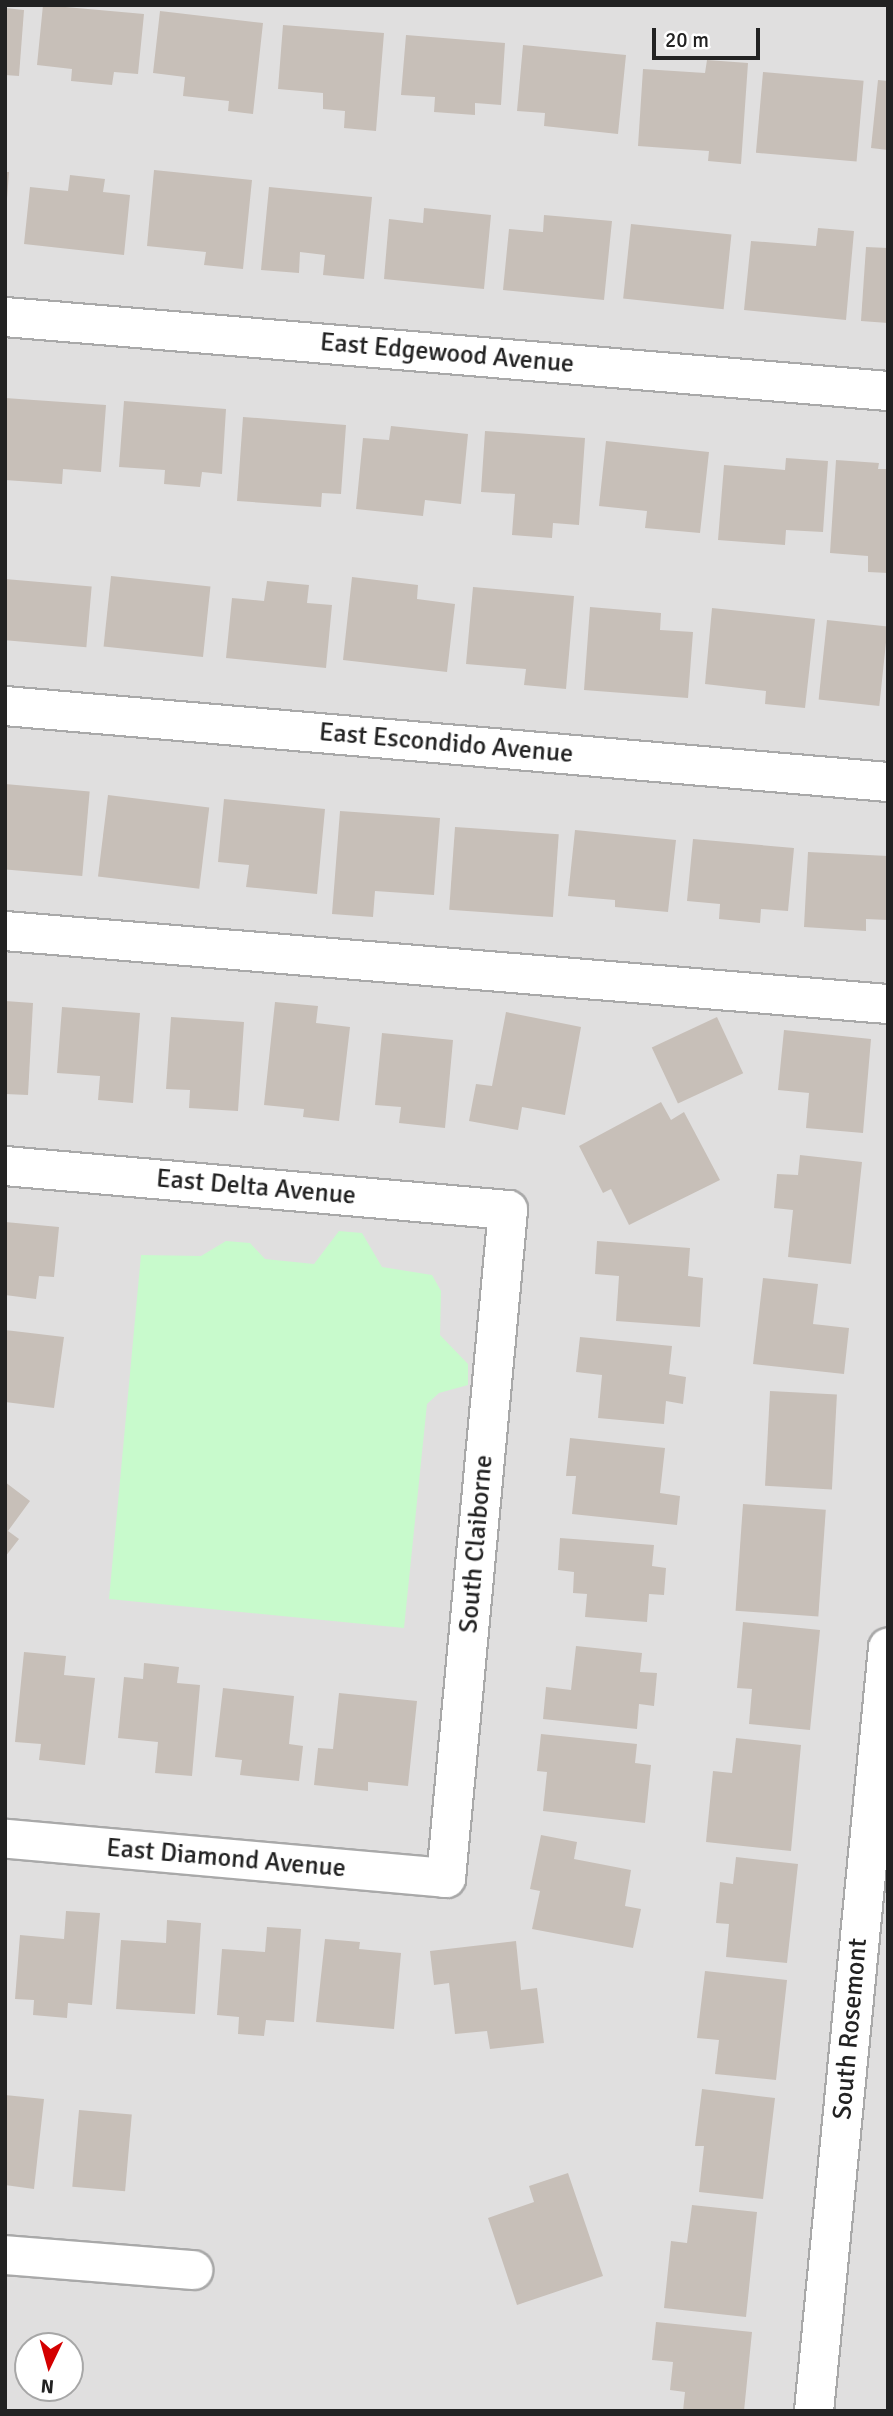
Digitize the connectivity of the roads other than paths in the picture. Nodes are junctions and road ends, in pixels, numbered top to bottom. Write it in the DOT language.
graph roads {
  1 [pos="5,317"];
  2 [pos="888,391"];
  3 [pos="5,706"];
  4 [pos="888,782"];
  5 [pos="5,931"];
  6 [pos="888,1004"];
  7 [pos="5,1166"];
  8 [pos="508,1210"];
  9 [pos="888,1648"];
  10 [pos="5,1839"];
  11 [pos="446,1878"];
  12 [pos="5,2255"];
  13 [pos="193,2270"];
  14 [pos="814,2411"];
  1 -- 2 [label="street, East Edgewood Avenue"];
  3 -- 4 [label="street, East Escondido Avenue"];
  5 -- 6 [label="street"];
  7 -- 8 [label="street, East Delta Avenue"];
  8 -- 11 [label="street, South Claiborne"];
  9 -- 14 [label="street, South Rosemont"];
  10 -- 11 [label="street, East Diamond Avenue"];
  12 -- 13 [label="street"];
}
